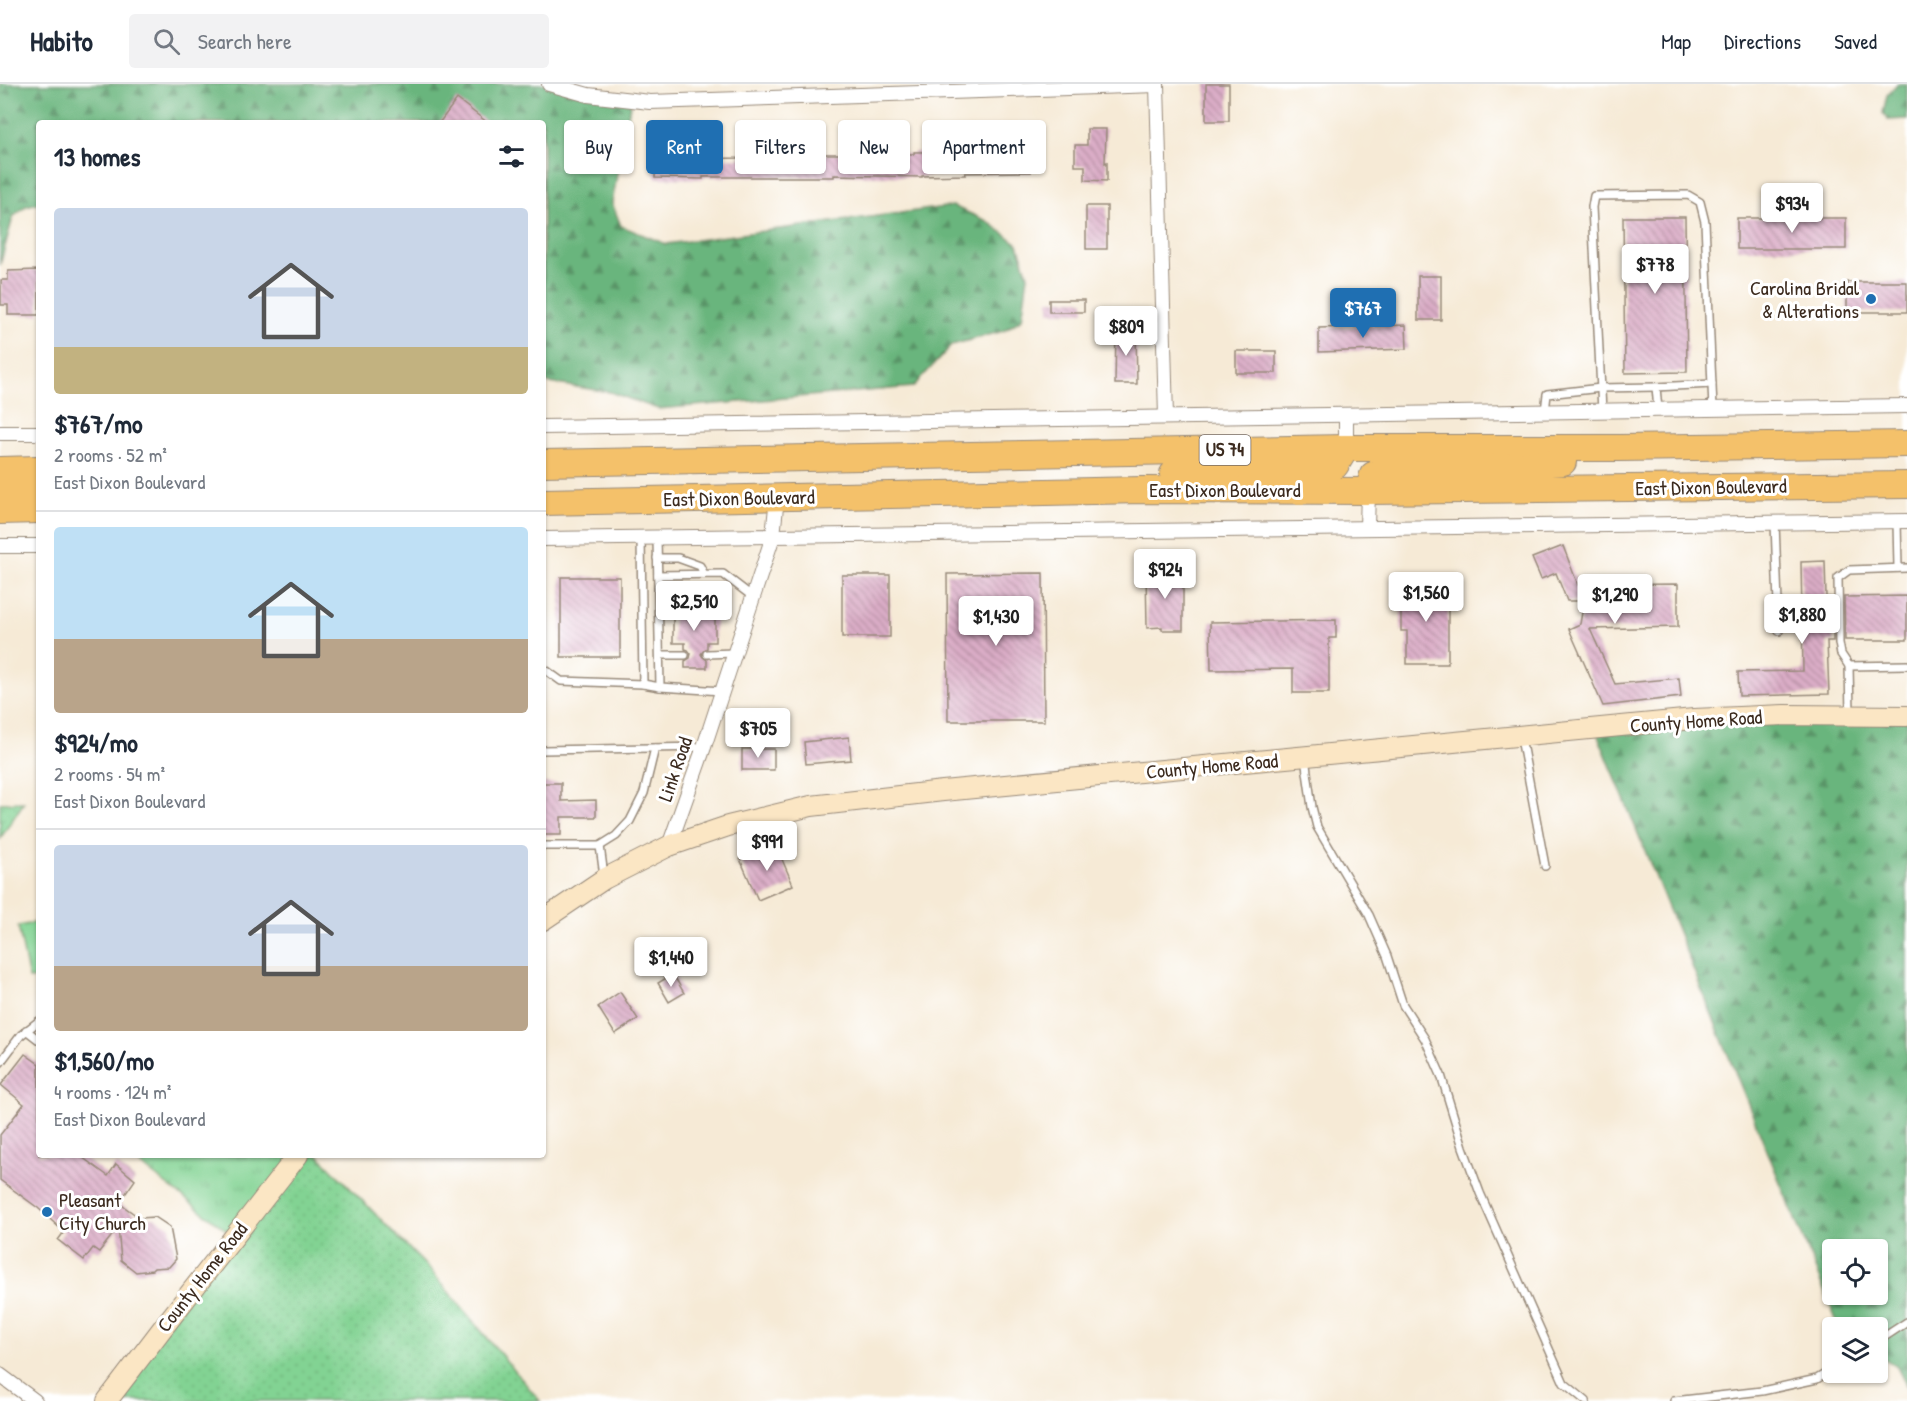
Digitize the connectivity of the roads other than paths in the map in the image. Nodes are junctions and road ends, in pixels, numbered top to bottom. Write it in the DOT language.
graph roads {
  1 [pos="549,84"];
  2 [pos="1157,85"];
  3 [pos="1712,384"];
  4 [pos="1656,387"];
  5 [pos="1601,388"];
  6 [pos="1907,406"];
  7 [pos="1713,409"];
  8 [pos="1658,410"];
  9 [pos="1602,411"];
  10 [pos="1545,412"];
  11 [pos="1346,415"];
  12 [pos="1166,417"];
  13 [pos="546,427"];
  14 [pos="0,433"];
  15 [pos="36,433"];
  16 [pos="1907,444"];
  17 [pos="1346,448"];
  18 [pos="1619,448"];
  19 [pos="546,464"];
  20 [pos="36,469"];
  21 [pos="0,470"];
  22 [pos="1907,485"];
  23 [pos="36,489"];
  24 [pos="1106,490"];
  25 [pos="0,491"];
  26 [pos="1368,491"];
  27 [pos="777,497"];
  28 [pos="546,502"];
  29 [pos="36,510"];
  30 [pos="0,511"];
  31 [pos="1902,521"];
  32 [pos="1775,523"];
  33 [pos="1367,528"];
  34 [pos="772,536"];
  35 [pos="641,538"];
  36 [pos="657,538"];
  37 [pos="546,539"];
  38 [pos="0,546"];
  39 [pos="36,546"];
  40 [pos="657,558"];
  41 [pos="1899,568"];
  42 [pos="1907,568"];
  43 [pos="704,574"];
  44 [pos="658,575"];
  45 [pos="753,597"];
  46 [pos="1779,631"];
  47 [pos="735,653"];
  48 [pos="707,654"];
  49 [pos="685,655"];
  50 [pos="660,656"];
  51 [pos="1907,665"];
  52 [pos="1849,666"];
  53 [pos="546,670"];
  54 [pos="643,684"];
  55 [pos="660,687"];
  56 [pos="722,691"];
  57 [pos="1850,714"];
  58 [pos="1907,716"];
  59 [pos="1520,736"];
  60 [pos="704,747"];
  61 [pos="655,748"];
  62 [pos="546,750"];
  63 [pos="1305,758"];
  64 [pos="546,846"];
  65 [pos="600,846"];
  66 [pos="669,846"];
  67 [pos="1545,866"];
  68 [pos="604,879"];
  69 [pos="546,918"];
  70 [pos="36,1023"];
  71 [pos="26,1030"];
  72 [pos="36,1038"];
  73 [pos="0,1063"];
  74 [pos="296,1158"];
  75 [pos="1907,1322"];
  76 [pos="1888,1334"];
  77 [pos="0,1375"];
  78 [pos="1822,1376"];
  79 [pos="35,1401"];
  80 [pos="107,1401"];
  81 [pos="1586,1401"];
  82 [pos="1674,1401"];
  1 -- 2 [label="street"];
  2 -- 12 [label="street"];
  3 -- 4 [label="lane"];
  3 -- 5 [label="lane"];
  3 -- 7 [label="lane"];
  4 -- 5 [label="lane"];
  4 -- 8 [label="lane"];
  5 -- 9 [label="lane"];
  5 -- 10 [label="lane"];
  6 -- 7 [label="street"];
  7 -- 8 [label="street"];
  8 -- 9 [label="street"];
  9 -- 10 [label="street"];
  10 -- 11 [label="street"];
  11 -- 12 [label="street"];
  11 -- 17 [label="street"];
  12 -- 13 [label="street"];
  14 -- 15 [label="street"];
  16 -- 18 [label="highway, East Dixon Boulevard / US 74"];
  17 -- 18 [label="highway, East Dixon Boulevard / US 74"];
  17 -- 19 [label="highway, East Dixon Boulevard / US 74"];
  17 -- 24 [label="highway"];
  18 -- 26 [label="highway"];
  20 -- 21 [label="highway"];
  22 -- 26 [label="highway, East Dixon Boulevard / US 74"];
  23 -- 25 [label="highway"];
  24 -- 26 [label="highway, East Dixon Boulevard / US 74"];
  24 -- 27 [label="highway, East Dixon Boulevard / US 74"];
  26 -- 33 [label="street"];
  27 -- 28 [label="highway, East Dixon Boulevard / US 74"];
  27 -- 34 [label="street, Link Road"];
  29 -- 30 [label="highway"];
  31 -- 32 [label="street, East Dixon Boulevard"];
  31 -- 41 [label="lane"];
  32 -- 33 [label="street, East Dixon Boulevard"];
  32 -- 46 [label="lane"];
  33 -- 34 [label="street, East Dixon Boulevard"];
  34 -- 36 [label="street, East Dixon Boulevard"];
  34 -- 45 [label="street, Link Road"];
  35 -- 36 [label="street, East Dixon Boulevard"];
  35 -- 37 [label="street, East Dixon Boulevard"];
  35 -- 54 [label="lane"];
  36 -- 40 [label="lane"];
  38 -- 39 [label="street"];
  40 -- 43 [label="lane"];
  40 -- 44 [label="lane"];
  41 -- 42 [label="lane"];
  41 -- 52 [label="lane"];
  43 -- 44 [label="lane"];
  43 -- 45 [label="lane"];
  44 -- 50 [label="lane"];
  45 -- 47 [label="street, Link Road"];
  47 -- 48 [label="lane"];
  47 -- 56 [label="street, Link Road"];
  49 -- 50 [label="lane"];
  50 -- 55 [label="lane"];
  51 -- 52 [label="lane"];
  52 -- 57 [label="lane"];
  53 -- 54 [label="lane"];
  54 -- 55 [label="lane"];
  55 -- 56 [label="lane"];
  56 -- 60 [label="street, Link Road"];
  57 -- 58 [label="street, County Home Road"];
  57 -- 59 [label="street, County Home Road"];
  59 -- 63 [label="street, County Home Road"];
  59 -- 67 [label="lane"];
  60 -- 61 [label="lane"];
  60 -- 66 [label="street, Link Road"];
  61 -- 62 [label="lane"];
  61 -- 65 [label="lane"];
  63 -- 66 [label="street, County Home Road"];
  63 -- 81 [label="lane"];
  64 -- 65 [label="lane"];
  65 -- 68 [label="lane"];
  66 -- 68 [label="street, County Home Road"];
  68 -- 69 [label="street, County Home Road"];
  70 -- 71 [label="lane"];
  71 -- 72 [label="lane"];
  71 -- 73 [label="lane"];
  74 -- 80 [label="street, County Home Road"];
  75 -- 76 [label="lane"];
  77 -- 79 [label="street"];
  78 -- 82 [label="lane"];
}
